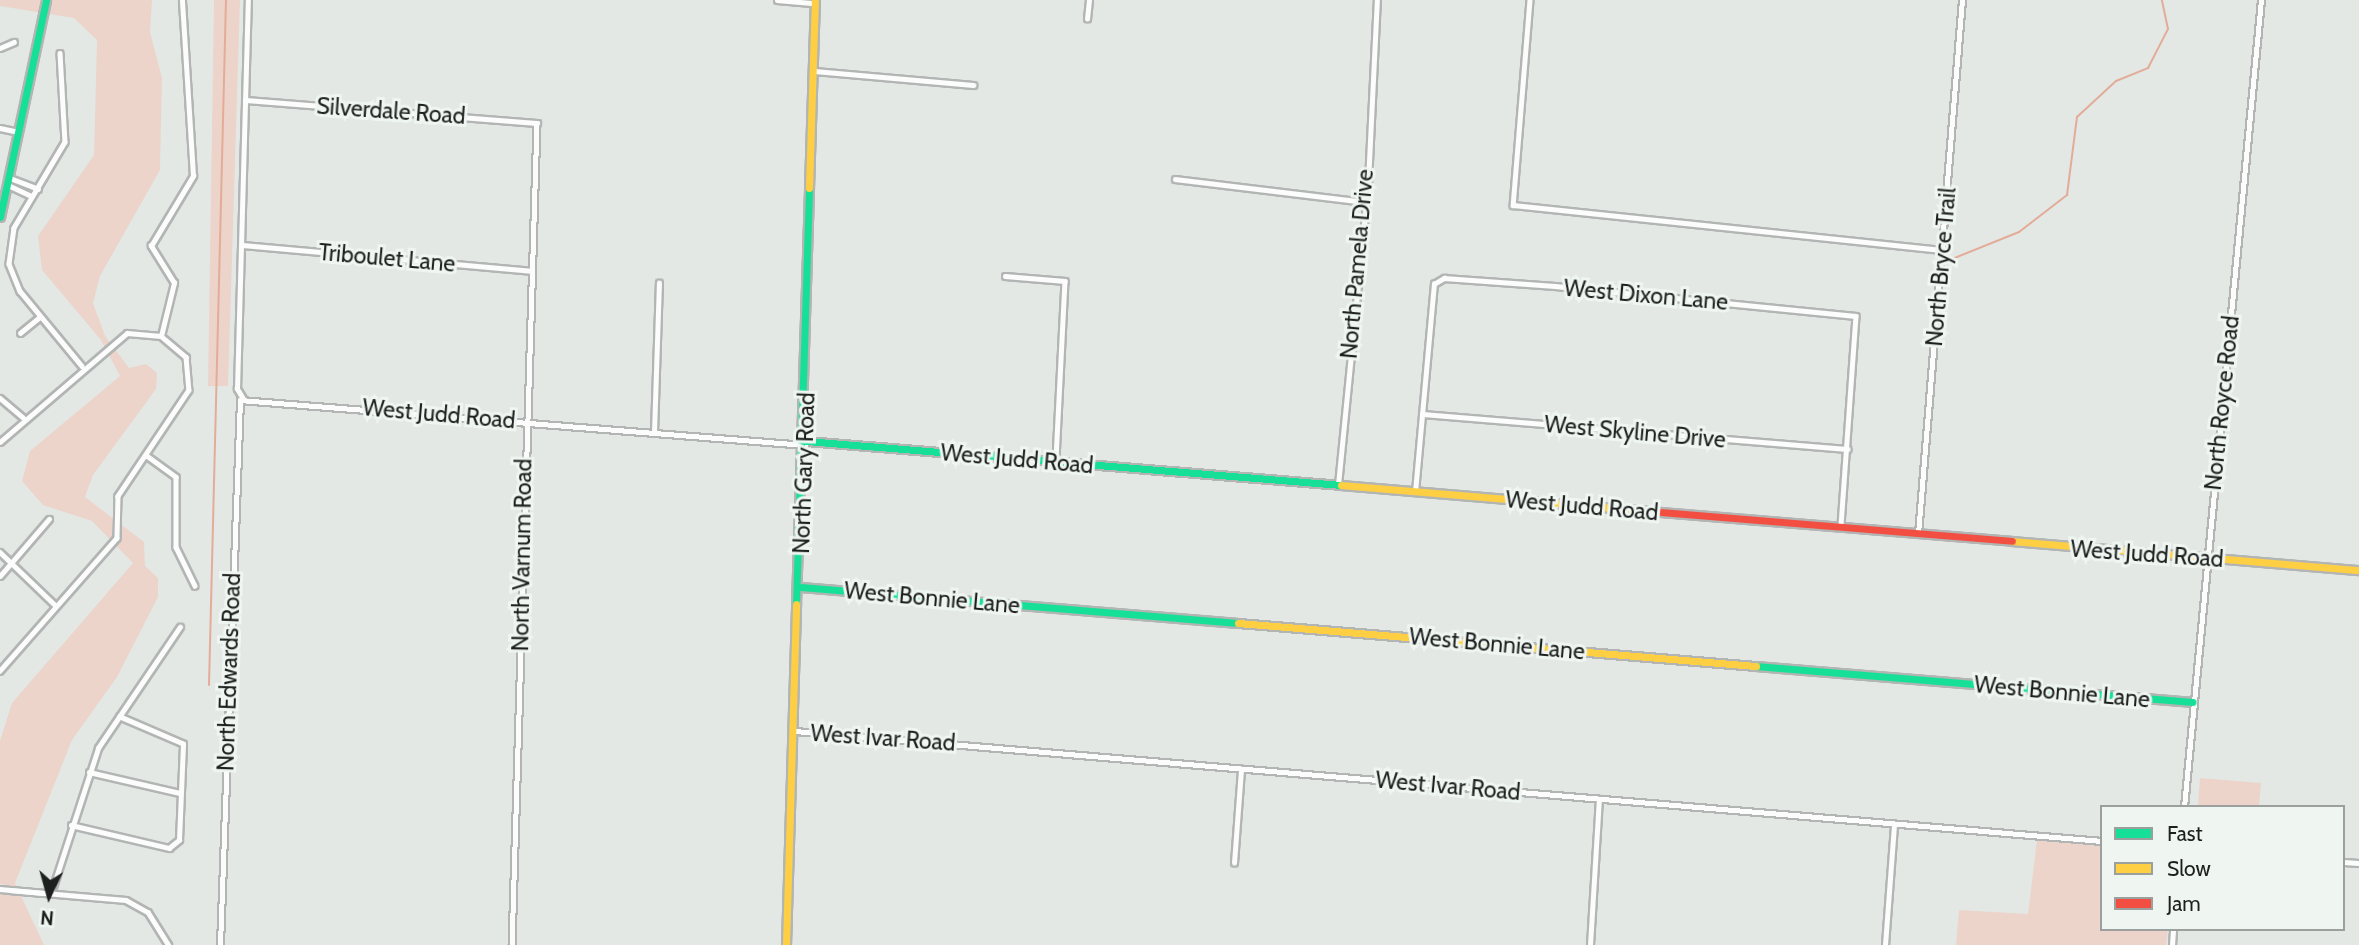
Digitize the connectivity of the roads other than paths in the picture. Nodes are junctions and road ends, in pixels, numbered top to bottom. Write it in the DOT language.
graph roads {
  1 [pos="46,0"];
  2 [pos="182,0"];
  3 [pos="248,0"];
  4 [pos="778,0"];
  5 [pos="1089,0"];
  6 [pos="1377,0"];
  7 [pos="1531,0"];
  8 [pos="1962,0"];
  9 [pos="2260,0"];
  10 [pos="815,2"];
  11 [pos="1087,19"];
  12 [pos="14,42"];
  13 [pos="0,48"];
  14 [pos="60,53"];
  15 [pos="813,71"];
  16 [pos="973,85"];
  17 [pos="245,100"];
  18 [pos="537,123"];
  19 [pos="0,128"];
  20 [pos="19,132"];
  21 [pos="1175,179"];
  22 [pos="9,181"];
  23 [pos="37,188"];
  24 [pos="32,196"];
  25 [pos="1364,202"];
  26 [pos="0,217"];
  27 [pos="242,245"];
  28 [pos="1942,250"];
  29 [pos="531,271"];
  30 [pos="1005,276"];
  31 [pos="659,283"];
  32 [pos="40,317"];
  33 [pos="20,333"];
  34 [pos="161,336"];
  35 [pos="82,366"];
  36 [pos="0,398"];
  37 [pos="241,399"];
  38 [pos="1422,414"];
  39 [pos="23,417"];
  40 [pos="525,421"];
  41 [pos="654,432"];
  42 [pos="0,442"];
  43 [pos="805,443"];
  44 [pos="1848,449"];
  45 [pos="146,455"];
  46 [pos="1056,462"];
  47 [pos="1338,486"];
  48 [pos="1415,492"];
  49 [pos="49,519"];
  50 [pos="1841,528"];
  51 [pos="1917,535"];
  52 [pos="0,552"];
  53 [pos="2207,557"];
  54 [pos="12,563"];
  55 [pos="2359,570"];
  56 [pos="0,576"];
  57 [pos="195,586"];
  58 [pos="801,587"];
  59 [pos="54,604"];
  60 [pos="180,627"];
  61 [pos="0,671"];
  62 [pos="2193,702"];
  63 [pos="120,717"];
  64 [pos="795,732"];
  65 [pos="1241,769"];
  66 [pos="89,771"];
  67 [pos="180,793"];
  68 [pos="1599,799"];
  69 [pos="2184,805"];
  70 [pos="1894,824"];
  71 [pos="71,825"];
  72 [pos="2100,841"];
  73 [pos="1234,863"];
  74 [pos="0,889"];
  75 [pos="51,893"];
  76 [pos="169,945"];
  77 [pos="220,945"];
  78 [pos="512,945"];
  79 [pos="786,945"];
  80 [pos="1590,945"];
  81 [pos="1885,945"];
  1 -- 20 [label="street"];
  2 -- 34 [label="street"];
  3 -- 17 [label="street, North Edwards Road"];
  4 -- 10 [label="street"];
  5 -- 11 [label="street"];
  6 -- 25 [label="street, North Pamela Drive"];
  7 -- 28 [label="street"];
  8 -- 28 [label="street, North Bryce Trail"];
  9 -- 53 [label="street, North Royce Road"];
  10 -- 15 [label="street, North Gary Road"];
  12 -- 13 [label="street"];
  14 -- 23 [label="street"];
  15 -- 16 [label="street"];
  15 -- 43 [label="street, North Gary Road"];
  17 -- 18 [label="street, Silverdale Road"];
  17 -- 27 [label="street, North Edwards Road"];
  18 -- 29 [label="street, North Varnum Road"];
  19 -- 20 [label="street"];
  20 -- 22 [label="street"];
  21 -- 25 [label="street"];
  22 -- 23 [label="street"];
  22 -- 24 [label="street"];
  22 -- 26 [label="street"];
  23 -- 24 [label="street"];
  24 -- 32 [label="street"];
  25 -- 47 [label="street, North Pamela Drive"];
  27 -- 29 [label="street, Triboulet Lane"];
  27 -- 37 [label="street, North Edwards Road"];
  28 -- 51 [label="street, North Bryce Trail"];
  29 -- 40 [label="street, North Varnum Road"];
  30 -- 46 [label="street"];
  31 -- 41 [label="street"];
  32 -- 33 [label="street"];
  32 -- 35 [label="street"];
  34 -- 35 [label="street"];
  34 -- 45 [label="street"];
  35 -- 39 [label="street"];
  36 -- 39 [label="street"];
  37 -- 40 [label="street, West Judd Road"];
  37 -- 77 [label="street, North Edwards Road"];
  38 -- 44 [label="street, West Skyline Drive"];
  38 -- 44 [label="street, West Dixon Lane"];
  38 -- 48 [label="street"];
  39 -- 42 [label="street"];
  40 -- 41 [label="street, West Judd Road"];
  40 -- 78 [label="street, North Varnum Road"];
  41 -- 43 [label="street, West Judd Road"];
  43 -- 46 [label="street, West Judd Road"];
  43 -- 58 [label="street, North Gary Road"];
  44 -- 50 [label="street"];
  45 -- 57 [label="street"];
  45 -- 59 [label="street"];
  46 -- 47 [label="street, West Judd Road"];
  47 -- 48 [label="street, West Judd Road"];
  48 -- 50 [label="street, West Judd Road"];
  49 -- 54 [label="street"];
  50 -- 51 [label="street, West Judd Road"];
  51 -- 53 [label="street, West Judd Road"];
  52 -- 54 [label="street"];
  53 -- 55 [label="street, West Judd Road"];
  53 -- 62 [label="street, North Royce Road"];
  54 -- 56 [label="street"];
  54 -- 59 [label="street"];
  58 -- 62 [label="street, West Bonnie Lane"];
  58 -- 64 [label="street, North Gary Road"];
  59 -- 61 [label="street"];
  60 -- 63 [label="street"];
  62 -- 69 [label="street, North Royce Road"];
  63 -- 66 [label="street"];
  63 -- 67 [label="street"];
  64 -- 65 [label="street, West Ivar Road"];
  64 -- 79 [label="street, North Gary Road"];
  65 -- 68 [label="street, West Ivar Road"];
  65 -- 73 [label="street"];
  66 -- 67 [label="street"];
  66 -- 71 [label="street"];
  67 -- 71 [label="street"];
  68 -- 70 [label="street, West Ivar Road"];
  68 -- 80 [label="street"];
  70 -- 72 [label="street, West Ivar Road"];
  70 -- 81 [label="street"];
  71 -- 75 [label="street"];
  74 -- 75 [label="street"];
  75 -- 76 [label="street"];
}
